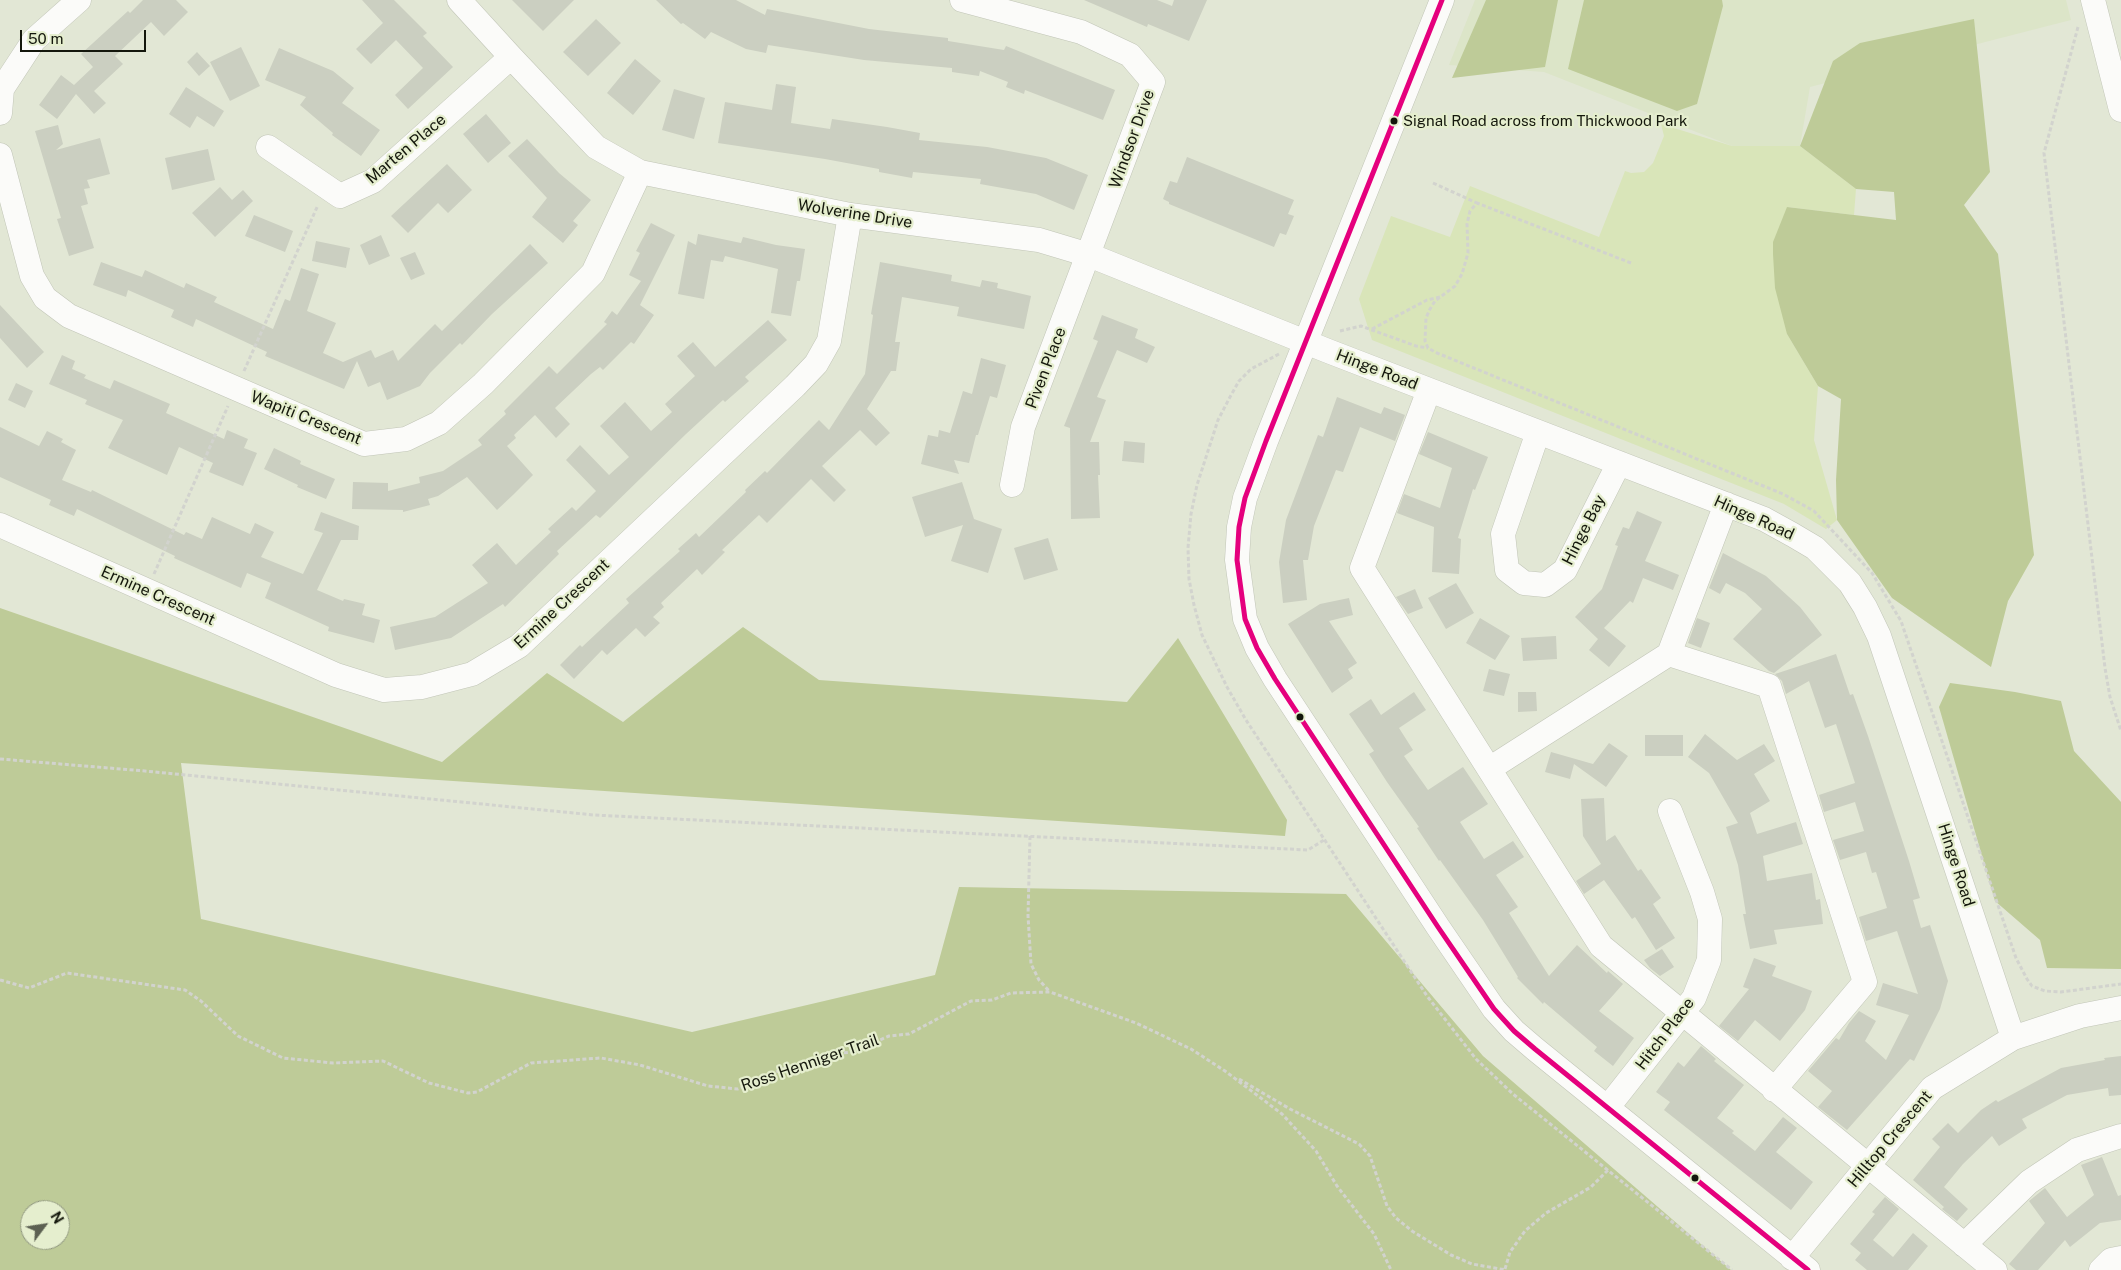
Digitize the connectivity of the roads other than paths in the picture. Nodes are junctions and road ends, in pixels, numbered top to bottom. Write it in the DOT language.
graph roads {
  1 [pos="79,0"];
  2 [pos="459,0"];
  3 [pos="962,0"];
  4 [pos="1442,0"];
  5 [pos="2087,9"];
  6 [pos="511,58"];
  7 [pos="2121,110"];
  8 [pos="0,113"];
  9 [pos="268,147"];
  10 [pos="0,155"];
  11 [pos="640,172"];
  12 [pos="850,215"];
  13 [pos="1089,255"];
  14 [pos="1305,341"];
  15 [pos="1429,390"];
  16 [pos="1538,432"];
  17 [pos="1619,463"];
  18 [pos="1012,485"];
  19 [pos="1726,504"];
  20 [pos="0,525"];
  21 [pos="1669,654"];
  22 [pos="1489,769"];
  23 [pos="1670,811"];
  24 [pos="2121,1008"];
  25 [pos="1682,1013"];
  26 [pos="2013,1038"];
  27 [pos="1774,1090"];
  28 [pos="1608,1108"];
  29 [pos="2121,1136"];
  30 [pos="1866,1166"];
  31 [pos="1964,1245"];
  32 [pos="2121,1258"];
  33 [pos="1800,1264"];
  34 [pos="1995,1270"];
  35 [pos="2101,1270"];
  1 -- 8 [label="street"];
  2 -- 6 [label="street, Wolverine Drive"];
  3 -- 13 [label="street, Windsor Drive"];
  4 -- 14 [label="street"];
  5 -- 7 [label="street"];
  6 -- 9 [label="street, Marten Place"];
  6 -- 11 [label="street, Wolverine Drive"];
  10 -- 11 [label="street, Wapiti Crescent"];
  11 -- 12 [label="street, Wolverine Drive"];
  12 -- 13 [label="street, Wolverine Drive"];
  12 -- 20 [label="street, Ermine Crescent"];
  13 -- 14 [label="street, Wolverine Drive"];
  13 -- 18 [label="street, Piven Place"];
  14 -- 15 [label="street, Hinge Road"];
  14 -- 28 [label="street"];
  15 -- 16 [label="street, Hinge Road"];
  15 -- 22 [label="street"];
  16 -- 17 [label="street, Hinge Road"];
  16 -- 17 [label="street, Hinge Bay"];
  17 -- 19 [label="street, Hinge Road"];
  19 -- 21 [label="street"];
  19 -- 26 [label="street, Hinge Road"];
  21 -- 22 [label="street"];
  21 -- 27 [label="street"];
  22 -- 25 [label="street"];
  23 -- 25 [label="street, Hitch Place"];
  24 -- 26 [label="street, Hilltop Crescent"];
  25 -- 27 [label="street"];
  25 -- 28 [label="street, Hitch Place"];
  26 -- 30 [label="street, Hilltop Crescent"];
  27 -- 30 [label="street"];
  28 -- 33 [label="street"];
  29 -- 31 [label="street"];
  30 -- 31 [label="street"];
  30 -- 33 [label="street, Hilltop Crescent"];
  31 -- 34 [label="street"];
  32 -- 35 [label="street"];
}
